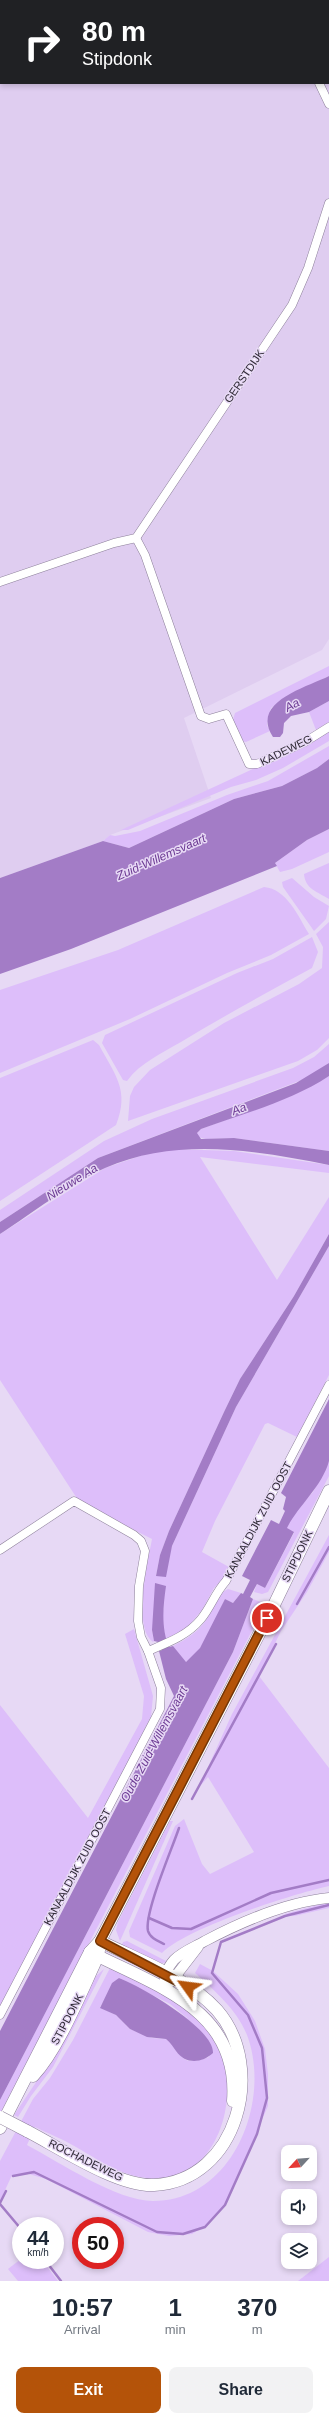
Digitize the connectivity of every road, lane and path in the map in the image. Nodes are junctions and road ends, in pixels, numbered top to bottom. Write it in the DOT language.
graph roads {
  1 [pos="319,84"];
  2 [pos="329,104"];
  3 [pos="329,203"];
  4 [pos="136,538"];
  5 [pos="0,582"];
  6 [pos="329,727"];
  7 [pos="329,1386"];
  8 [pos="329,1491"];
  9 [pos="0,1550"];
  10 [pos="148,1651"];
  11 [pos="329,1898"];
  12 [pos="100,1941"];
  13 [pos="94,1954"];
  14 [pos="170,1976"];
  15 [pos="164,1988"];
  16 [pos="0,2015"];
  17 [pos="0,2116"];
  18 [pos="0,2128"];
  19 [pos="228,2133"];
  1 -- 2 [label="street"];
  3 -- 4 [label="street, GERSTDIJK"];
  4 -- 5 [label="street"];
  4 -- 6 [label="street, KADEWEG"];
  7 -- 10 [label="street, KANAALDIJK ZUID OOST"];
  8 -- 12 [label="main road, STIPDONK"];
  9 -- 10 [label="street, KANAALDIJK ZUID OOST"];
  10 -- 16 [label="street, KANAALDIJK ZUID OOST"];
  11 -- 14 [label="street"];
  12 -- 13 [label="main road, STIPDONK"];
  12 -- 14 [label="main road, ROCHADEWEG"];
  13 -- 15 [label="main road, ROCHADEWEG"];
  13 -- 18 [label="main road, STIPDONK"];
  14 -- 15 [label="street"];
  14 -- 19 [label="main road, ROCHADEWEG"];
  15 -- 19 [label="main road, ROCHADEWEG"];
  17 -- 19 [label="main road, ROCHADEWEG, bridge"];
}
